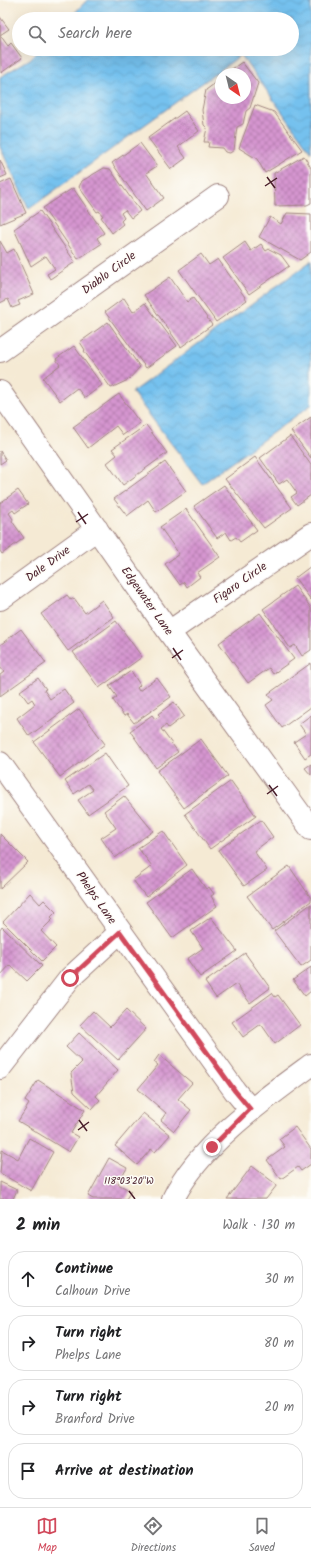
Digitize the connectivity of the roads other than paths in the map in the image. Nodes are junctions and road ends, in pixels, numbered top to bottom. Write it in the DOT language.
graph roads {
  1 [pos="218,196"];
  2 [pos="0,351"];
  3 [pos="0,392"];
  4 [pos="97,529"];
  5 [pos="311,534"];
  6 [pos="0,599"];
  7 [pos="169,632"];
  8 [pos="0,763"];
  9 [pos="311,829"];
  10 [pos="120,932"];
  11 [pos="311,1065"];
  12 [pos="0,1068"];
  13 [pos="250,1109"];
  14 [pos="173,1199"];
  1 -- 2 [label="street, Diablo Circle"];
  3 -- 4 [label="street, Edgewater Lane"];
  4 -- 6 [label="street, Dale Drive"];
  4 -- 7 [label="street, Edgewater Lane"];
  5 -- 7 [label="street, Figaro Circle"];
  7 -- 9 [label="street, Edgewater Lane"];
  8 -- 10 [label="street, Phelps Lane"];
  10 -- 12 [label="street"];
  10 -- 13 [label="street, Phelps Lane"];
  11 -- 13 [label="street"];
  13 -- 14 [label="street"];
}
